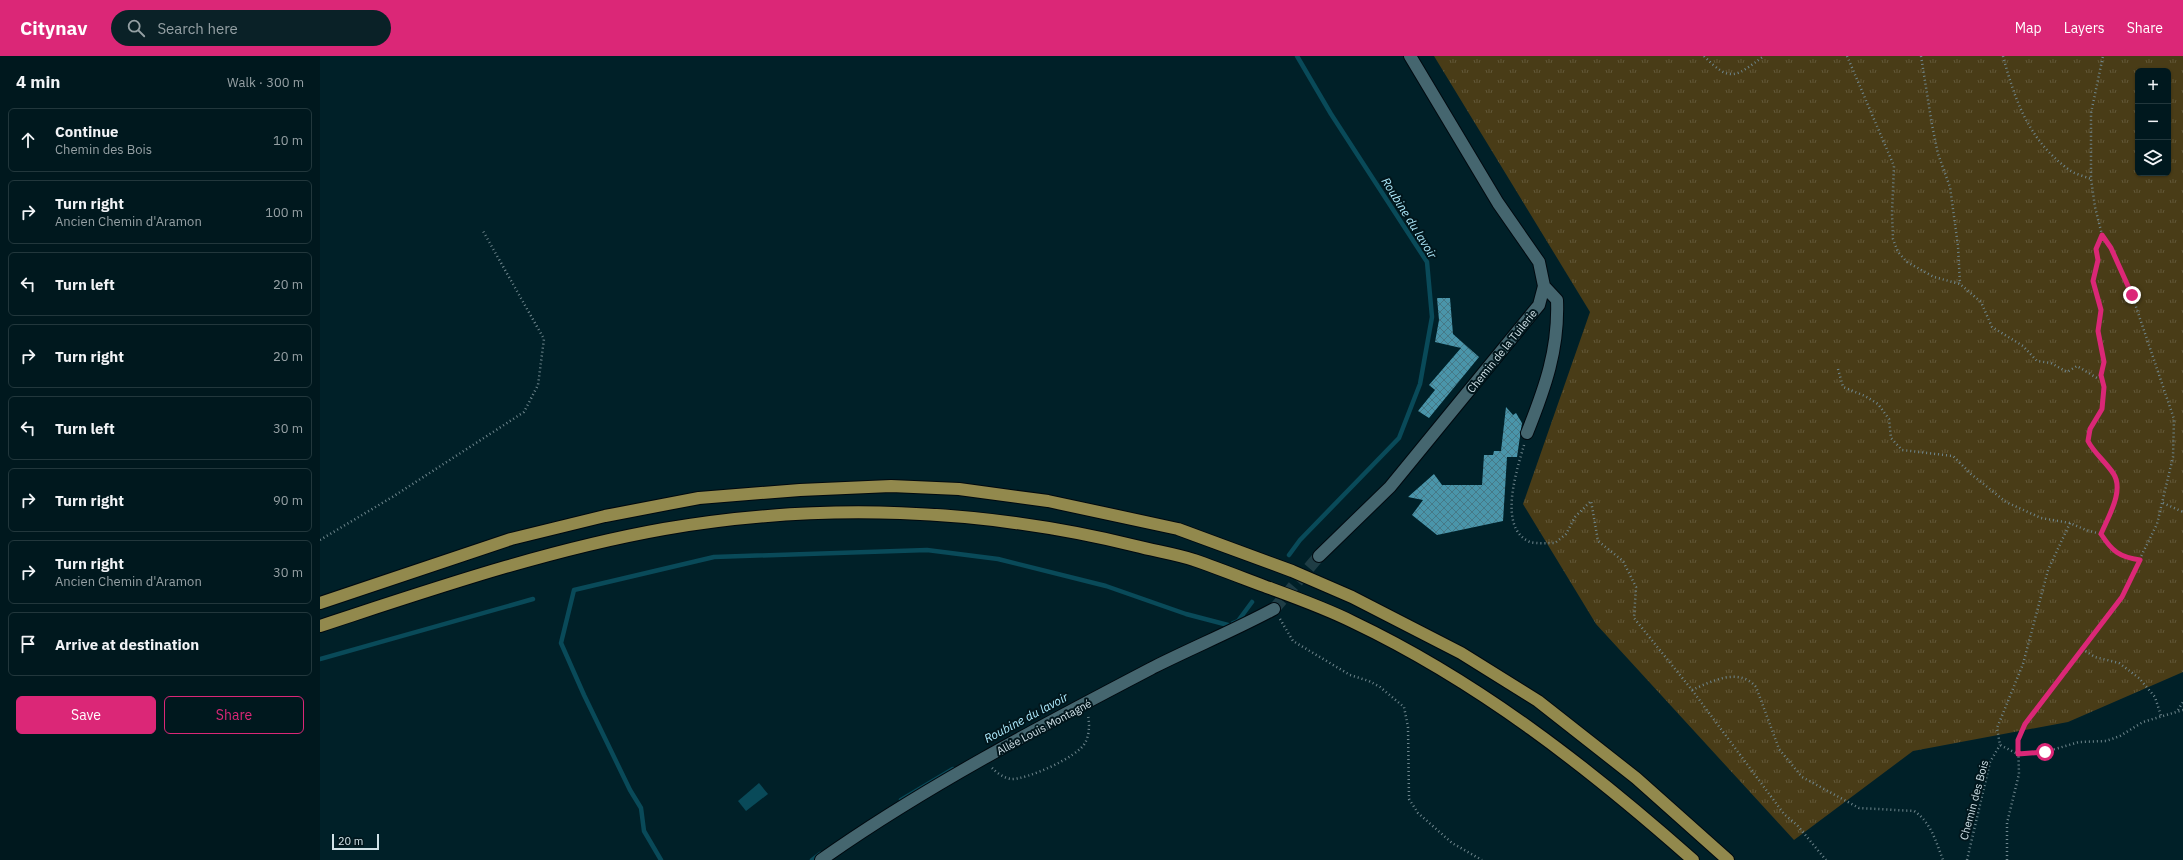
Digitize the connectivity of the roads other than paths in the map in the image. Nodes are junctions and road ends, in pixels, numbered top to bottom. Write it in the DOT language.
graph roads {
  1 [pos="1410,56"];
  2 [pos="1544,286"];
  3 [pos="1527,433"];
  4 [pos="1319,556"];
  5 [pos="320,604"];
  6 [pos="1274,609"];
  7 [pos="320,626"];
  8 [pos="821,860"];
  9 [pos="1693,860"];
  10 [pos="1728,860"];
  1 -- 2 [label="street, Chemin de la Tuilerie"];
  2 -- 3 [label="street"];
  2 -- 4 [label="street, Chemin de la Tuilerie"];
  5 -- 10 [label="main road"];
  6 -- 8 [label="street, Allée Louis Montagné"];
  7 -- 9 [label="main road"];
}
